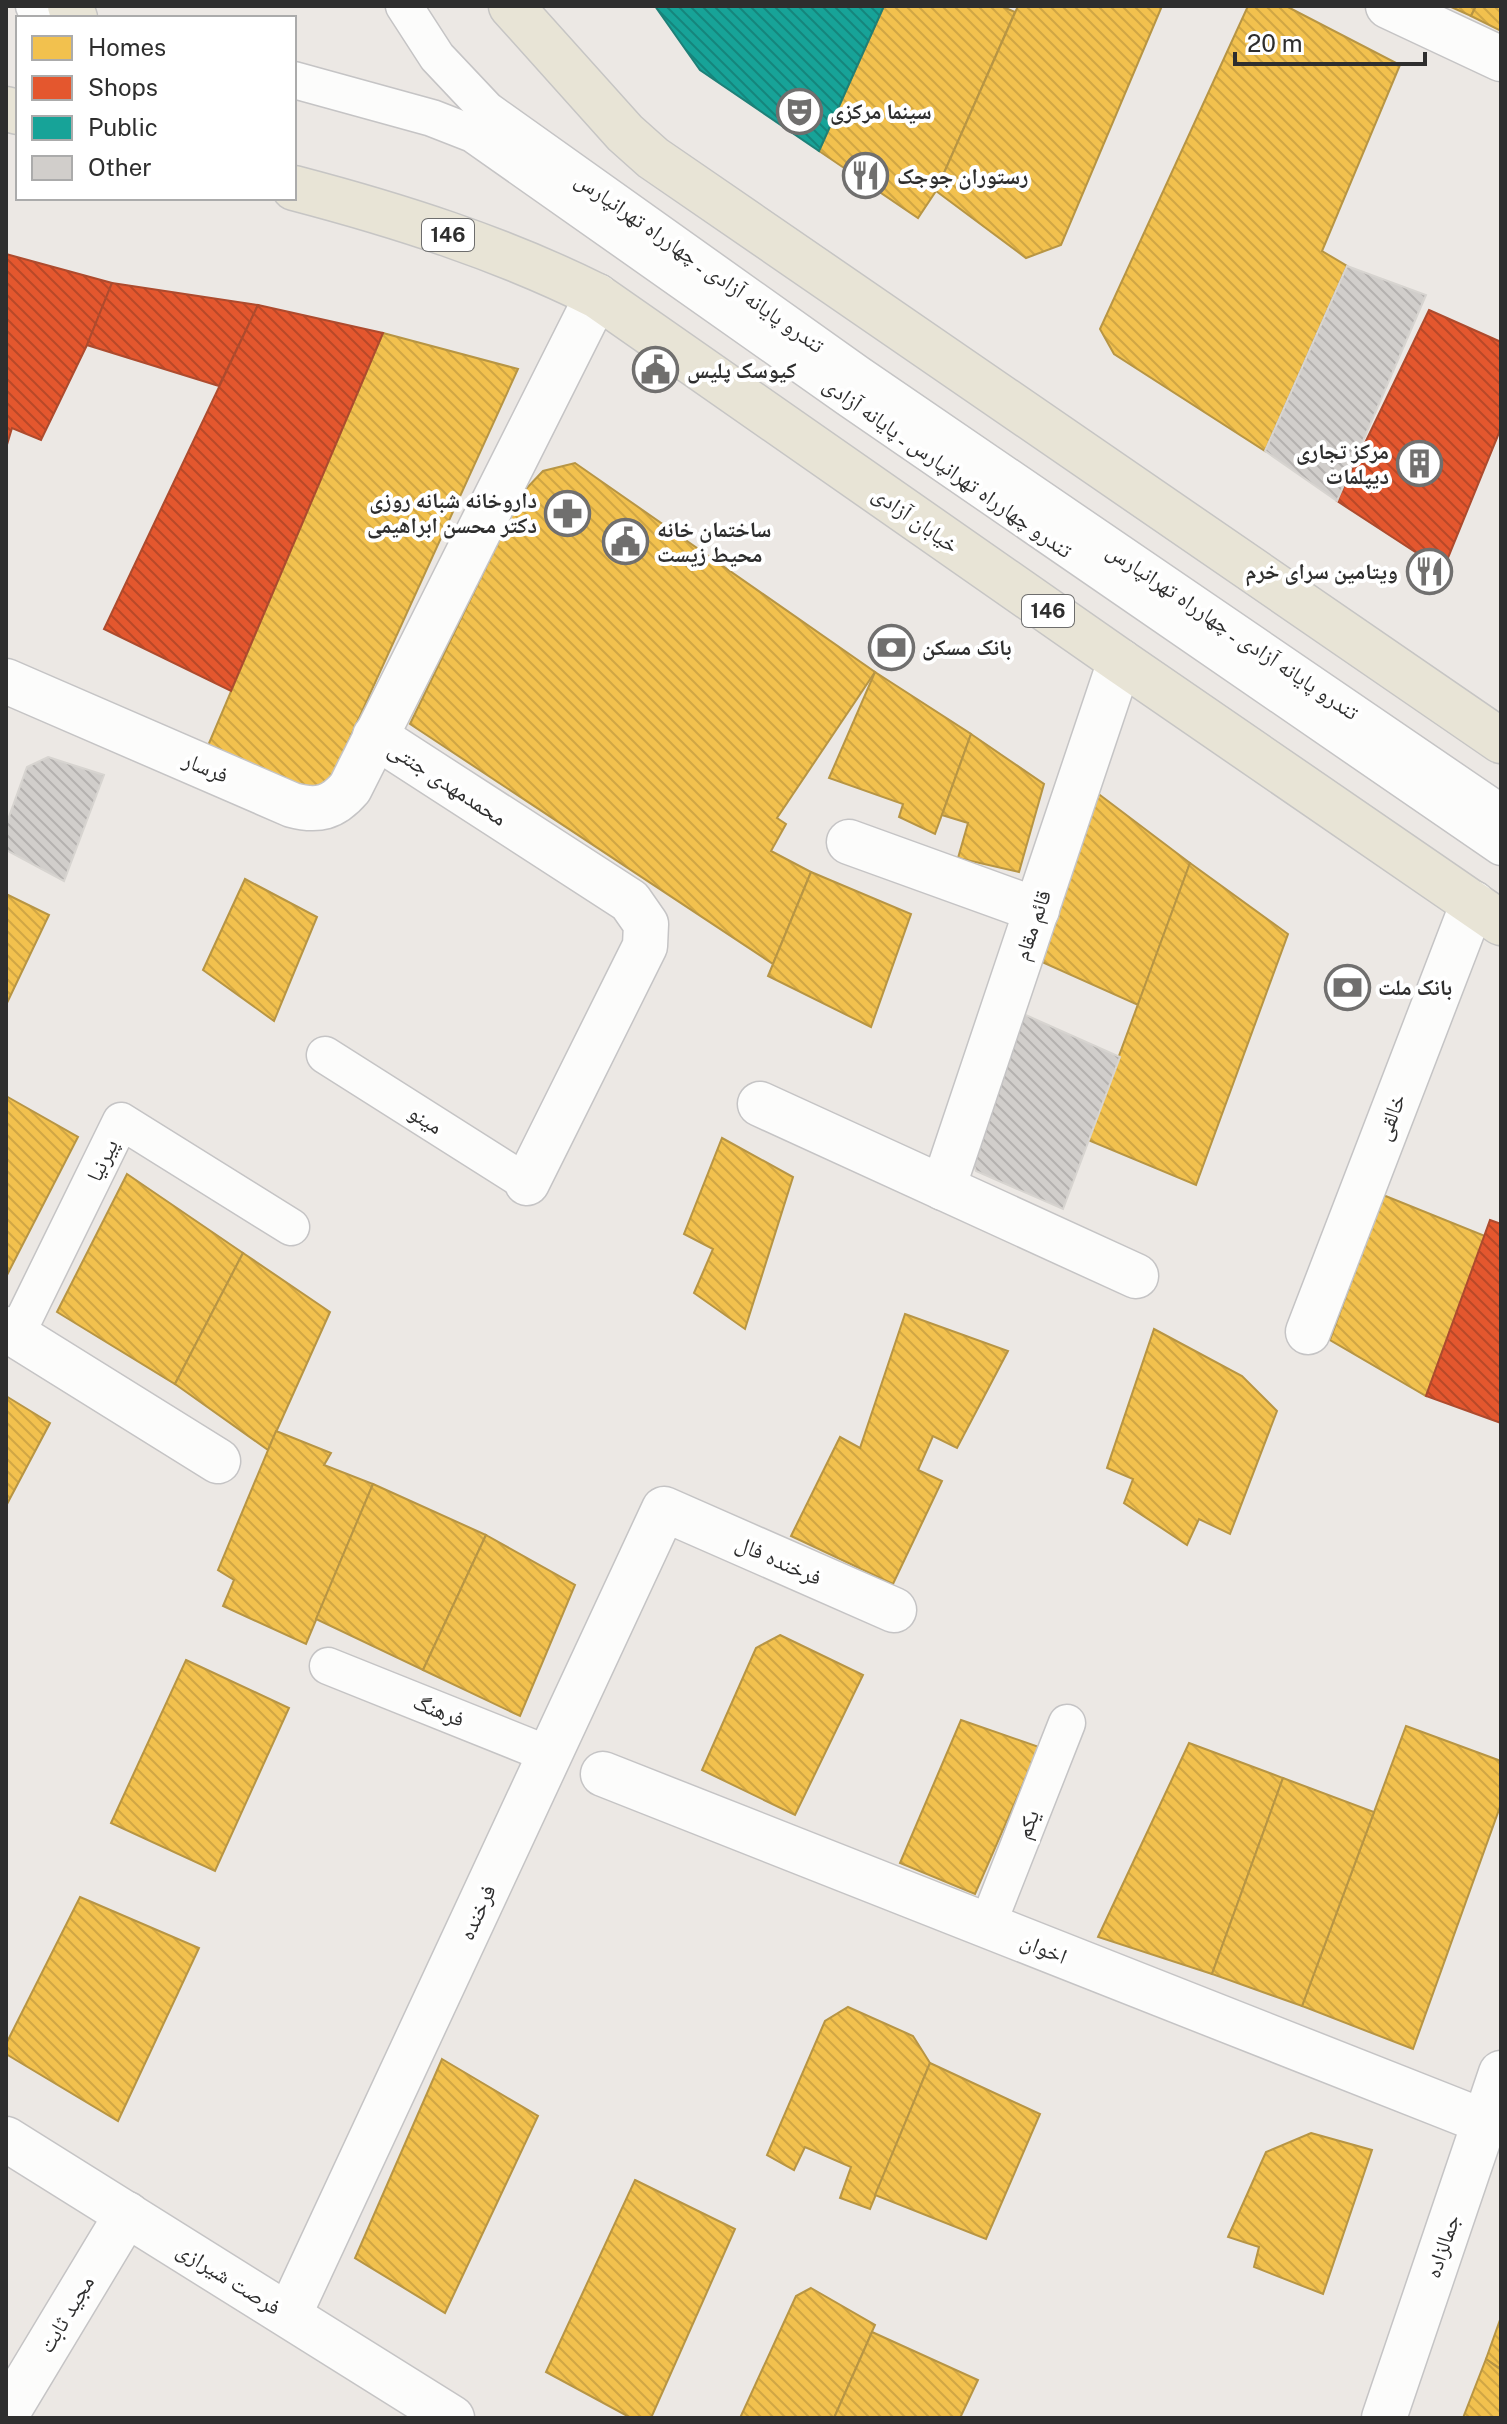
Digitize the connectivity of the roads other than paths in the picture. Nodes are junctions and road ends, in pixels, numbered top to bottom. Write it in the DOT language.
graph roads {
  1 [pos="34,6"];
  2 [pos="404,6"];
  3 [pos="511,6"];
  4 [pos="1388,6"];
  5 [pos="67,16"];
  6 [pos="1501,59"];
  7 [pos="296,81"];
  8 [pos="296,189"];
  9 [pos="597,296"];
  10 [pos="1120,661"];
  11 [pos="6,681"];
  12 [pos="375,736"];
  13 [pos="1501,741"];
  14 [pos="1501,813"];
  15 [pos="849,842"];
  16 [pos="1501,847"];
  17 [pos="1037,910"];
  18 [pos="1487,913"];
  19 [pos="325,1055"];
  20 [pos="760,1104"];
  21 [pos="527,1183"];
  22 [pos="943,1188"];
  23 [pos="291,1227"];
  24 [pos="1136,1276"];
  25 [pos="11,1332"];
  26 [pos="1308,1332"];
  27 [pos="218,1461"];
  28 [pos="664,1509"];
  29 [pos="894,1610"];
  30 [pos="328,1666"];
  31 [pos="1067,1723"];
  32 [pos="550,1755"];
  33 [pos="603,1774"];
  34 [pos="987,1926"];
  35 [pos="1501,2073"];
  36 [pos="1485,2122"];
  37 [pos="6,2139"];
  38 [pos="127,2214"];
  39 [pos="289,2315"];
  40 [pos="6,2415"];
  41 [pos="452,2418"];
  42 [pos="1384,2418"];
  1 -- 5 [label="lane"];
  2 -- 14 [label="lane, تندرو پایانه آزادی ـ چهارراه تهرانپارس"];
  3 -- 13 [label="main road"];
  4 -- 6 [label="street"];
  7 -- 16 [label="lane, تندرو چهارراه تهرانپارس ـ پایانه آزادی"];
  8 -- 9 [label="main road, خیابان آزادی / 146"];
  9 -- 10 [label="main road, خیابان آزادی / 146"];
  9 -- 12 [label="street, محمدمهدی جنتی"];
  10 -- 17 [label="street, قائم مقام"];
  10 -- 18 [label="main road, خیابان آزادی / 146"];
  11 -- 12 [label="street, فرسار"];
  12 -- 21 [label="street, محمدمهدی جنتی"];
  15 -- 17 [label="street"];
  17 -- 22 [label="street, قائم مقام"];
  18 -- 26 [label="street, خالقی"];
  19 -- 21 [label="lane, مینو"];
  20 -- 22 [label="street"];
  22 -- 24 [label="street"];
  23 -- 25 [label="lane, پیرنیا"];
  25 -- 27 [label="street, پیرنیا"];
  28 -- 29 [label="street, فرخنده فال"];
  28 -- 32 [label="street, فرخنده"];
  30 -- 32 [label="lane, فرهنگ"];
  31 -- 34 [label="lane, یکم"];
  32 -- 39 [label="street, فرخنده"];
  33 -- 34 [label="street, اخوان"];
  34 -- 36 [label="street, اخوان"];
  35 -- 36 [label="street, جمالزاده"];
  36 -- 42 [label="street, جمالزاده"];
  37 -- 38 [label="street, فرصت شیرازی"];
  38 -- 39 [label="street, فرصت شیرازی"];
  38 -- 40 [label="street, مجید ثابت"];
  39 -- 41 [label="street, فرصت شیرازی"];
}
